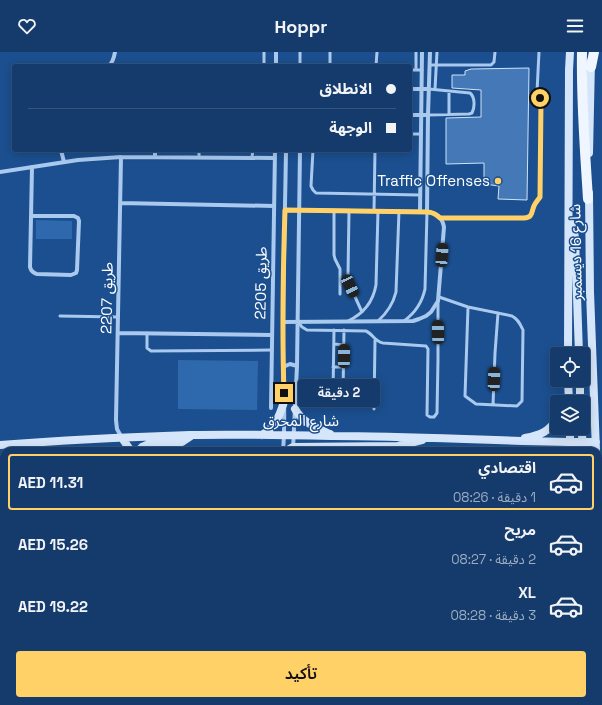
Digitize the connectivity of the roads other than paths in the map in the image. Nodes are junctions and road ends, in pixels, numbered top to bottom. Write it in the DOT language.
graph roads {
  1 [pos="114,52"];
  2 [pos="264,52"];
  3 [pos="276,52"];
  4 [pos="300,52"];
  5 [pos="330,52"];
  6 [pos="377,52"];
  7 [pos="416,52"];
  8 [pos="422,52"];
  9 [pos="430,52"];
  10 [pos="437,52"];
  11 [pos="495,52"];
  12 [pos="539,52"];
  13 [pos="570,52"];
  14 [pos="582,52"];
  15 [pos="593,52"];
  16 [pos="111,64"];
  17 [pos="264,64"];
  18 [pos="276,64"];
  19 [pos="300,64"];
  20 [pos="330,64"];
  21 [pos="376,64"];
  22 [pos="430,65"];
  23 [pos="437,65"];
  24 [pos="591,67"];
  25 [pos="412,70"];
  26 [pos="416,70"];
  27 [pos="422,70"];
  28 [pos="412,89"];
  29 [pos="421,89"];
  30 [pos="429,89"];
  31 [pos="435,89"];
  32 [pos="449,91"];
  33 [pos="449,114"];
  34 [pos="412,115"];
  35 [pos="421,115"];
  36 [pos="428,115"];
  37 [pos="412,134"];
  38 [pos="421,134"];
  39 [pos="62,152"];
  40 [pos="155,152"];
  41 [pos="199,152"];
  42 [pos="253,152"];
  43 [pos="275,152"];
  44 [pos="286,152"];
  45 [pos="300,152"];
  46 [pos="313,152"];
  47 [pos="375,152"];
  48 [pos="120,157"];
  49 [pos="155,157"];
  50 [pos="199,157"];
  51 [pos="252,158"];
  52 [pos="275,158"];
  53 [pos="64,162"];
  54 [pos="421,165"];
  55 [pos="428,165"];
  56 [pos="32,167"];
  57 [pos="0,172"];
  58 [pos="374,195"];
  59 [pos="420,195"];
  60 [pos="588,199"];
  61 [pos="120,204"];
  62 [pos="274,206"];
  63 [pos="285,210"];
  64 [pos="299,210"];
  65 [pos="334,210"];
  66 [pos="349,211"];
  67 [pos="376,211"];
  68 [pos="399,211"];
  69 [pos="420,211"];
  70 [pos="427,212"];
  71 [pos="31,216"];
  72 [pos="568,216"];
  73 [pos="440,218"];
  74 [pos="340,294"];
  75 [pos="438,299"];
  76 [pos="468,307"];
  77 [pos="362,312"];
  78 [pos="498,313"];
  79 [pos="60,316"];
  80 [pos="118,317"];
  81 [pos="378,321"];
  82 [pos="404,321"];
  83 [pos="283,322"];
  84 [pos="298,322"];
  85 [pos="346,322"];
  86 [pos="334,330"];
  87 [pos="344,330"];
  88 [pos="118,333"];
  89 [pos="147,333"];
  90 [pos="272,335"];
  91 [pos="375,340"];
  92 [pos="334,344"];
  93 [pos="344,345"];
  94 [pos="568,347"];
  95 [pos="579,347"];
  96 [pos="272,350"];
  97 [pos="283,366"];
  98 [pos="297,366"];
  99 [pos="333,367"];
  100 [pos="344,367"];
  101 [pos="333,381"];
  102 [pos="343,382"];
  103 [pos="374,382"];
  104 [pos="333,393"];
  105 [pos="343,394"];
  106 [pos="284,402"];
  107 [pos="493,405"];
  108 [pos="271,408"];
  109 [pos="295,409"];
  110 [pos="374,410"];
  111 [pos="550,428"];
  112 [pos="192,435"];
  113 [pos="261,435"];
  114 [pos="284,435"];
  115 [pos="293,435"];
  116 [pos="570,435"];
  117 [pos="582,435"];
  118 [pos="333,436"];
  119 [pos="430,437"];
  120 [pos="122,438"];
  121 [pos="508,441"];
  122 [pos="582,442"];
  123 [pos="0,445"];
  124 [pos="598,445"];
  125 [pos="128,447"];
  126 [pos="142,447"];
  127 [pos="288,447"];
  128 [pos="290,447"];
  129 [pos="371,447"];
  130 [pos="570,447"];
  131 [pos="583,447"];
  1 -- 16 [label="street"];
  2 -- 17 [label="lane"];
  3 -- 18 [label="street"];
  4 -- 19 [label="lane"];
  5 -- 20 [label="lane"];
  6 -- 21 [label="lane"];
  7 -- 26 [label="lane"];
  8 -- 27 [label="street"];
  9 -- 22 [label="street"];
  10 -- 23 [label="lane"];
  11 -- 23 [label="lane"];
  12 -- 73 [label="lane"];
  13 -- 72 [label="main road, شارع 16 ديسمبر"];
  14 -- 60 [label="main road"];
  15 -- 24 [label="main road"];
  22 -- 23 [label="lane"];
  22 -- 30 [label="street"];
  23 -- 31 [label="lane"];
  24 -- 60 [label="main road, شارع 16 ديسمبر"];
  25 -- 26 [label="lane"];
  26 -- 27 [label="lane"];
  27 -- 29 [label="street"];
  28 -- 29 [label="street"];
  29 -- 30 [label="street"];
  29 -- 35 [label="street"];
  30 -- 31 [label="lane"];
  30 -- 36 [label="street"];
  31 -- 32 [label="lane"];
  32 -- 33 [label="lane"];
  32 -- 33 [label="lane"];
  33 -- 36 [label="lane"];
  34 -- 35 [label="street"];
  35 -- 36 [label="street"];
  35 -- 38 [label="street"];
  36 -- 55 [label="street"];
  37 -- 38 [label="lane"];
  38 -- 54 [label="street"];
  39 -- 53 [label="street"];
  40 -- 49 [label="street"];
  41 -- 50 [label="lane"];
  42 -- 51 [label="lane"];
  43 -- 52 [label="street, طريق 2205"];
  44 -- 63 [label="street"];
  45 -- 64 [label="street"];
  46 -- 58 [label="lane"];
  47 -- 58 [label="lane"];
  48 -- 49 [label="street"];
  48 -- 53 [label="street"];
  48 -- 61 [label="street, طريق 2207"];
  49 -- 50 [label="street"];
  50 -- 51 [label="street"];
  51 -- 52 [label="street"];
  52 -- 62 [label="street, طريق 2205"];
  53 -- 56 [label="street"];
  54 -- 55 [label="street"];
  54 -- 59 [label="street"];
  55 -- 70 [label="street"];
  56 -- 57 [label="street"];
  56 -- 71 [label="street"];
  58 -- 59 [label="lane"];
  58 -- 67 [label="lane"];
  59 -- 69 [label="street"];
  60 -- 124 [label="main road, شارع 16 ديسمبر"];
  61 -- 62 [label="street"];
  61 -- 80 [label="street, طريق 2207"];
  62 -- 90 [label="street, طريق 2205"];
  63 -- 64 [label="street"];
  63 -- 83 [label="street"];
  64 -- 65 [label="street"];
  64 -- 84 [label="street"];
  65 -- 66 [label="street"];
  65 -- 74 [label="lane"];
  66 -- 67 [label="street"];
  66 -- 77 [label="lane"];
  67 -- 68 [label="street"];
  67 -- 77 [label="lane"];
  68 -- 69 [label="street"];
  68 -- 81 [label="lane"];
  69 -- 70 [label="street"];
  70 -- 73 [label="street"];
  70 -- 82 [label="lane"];
  71 -- 71 [label="street"];
  72 -- 94 [label="main road, شارع 16 ديسمبر"];
  72 -- 95 [label="main road"];
  73 -- 75 [label="street"];
  75 -- 76 [label="lane"];
  75 -- 82 [label="street"];
  75 -- 91 [label="lane"];
  76 -- 78 [label="lane"];
  76 -- 107 [label="lane"];
  77 -- 85 [label="lane"];
  78 -- 107 [label="lane"];
  78 -- 107 [label="lane"];
  79 -- 80 [label="lane"];
  80 -- 88 [label="street, طريق 2207"];
  81 -- 82 [label="street"];
  81 -- 85 [label="street"];
  83 -- 84 [label="street"];
  83 -- 97 [label="street"];
  84 -- 85 [label="street"];
  84 -- 86 [label="lane"];
  84 -- 98 [label="street"];
  86 -- 87 [label="lane"];
  86 -- 92 [label="lane"];
  87 -- 91 [label="lane"];
  87 -- 93 [label="lane"];
  88 -- 89 [label="street"];
  88 -- 120 [label="street, طريق 2207"];
  89 -- 90 [label="street"];
  89 -- 96 [label="lane"];
  90 -- 96 [label="street, طريق 2205"];
  91 -- 103 [label="lane"];
  92 -- 93 [label="lane"];
  92 -- 99 [label="lane"];
  93 -- 100 [label="lane"];
  96 -- 108 [label="street, طريق 2205"];
  97 -- 98 [label="street"];
  97 -- 106 [label="street"];
  98 -- 109 [label="street"];
  99 -- 100 [label="lane"];
  99 -- 101 [label="lane"];
  100 -- 102 [label="lane"];
  101 -- 102 [label="lane"];
  101 -- 104 [label="lane"];
  102 -- 103 [label="lane"];
  102 -- 105 [label="lane"];
  103 -- 110 [label="lane"];
  106 -- 113 [label="main road"];
  106 -- 114 [label="street"];
  109 -- 115 [label="street"];
  109 -- 118 [label="main road"];
  111 -- 121 [label="main road"];
  112 -- 113 [label="main road, شارع المحرق"];
  112 -- 120 [label="main road, شارع المحرق"];
  112 -- 126 [label="main road"];
  113 -- 114 [label="main road, شارع المحرق"];
  114 -- 115 [label="main road, شارع المحرق"];
  114 -- 127 [label="street"];
  115 -- 118 [label="main road, شارع المحرق"];
  115 -- 128 [label="street"];
  116 -- 130 [label="main road"];
  117 -- 122 [label="main road"];
  118 -- 119 [label="main road, شارع المحرق"];
  119 -- 121 [label="main road, شارع المحرق"];
  119 -- 129 [label="main road"];
  120 -- 123 [label="main road, شارع المحرق"];
  120 -- 125 [label="main road"];
  121 -- 130 [label="main road, شارع المحرق"];
  122 -- 124 [label="main road, شارع المحرق"];
  122 -- 130 [label="main road, شارع المحرق"];
  122 -- 131 [label="main road"];
}
